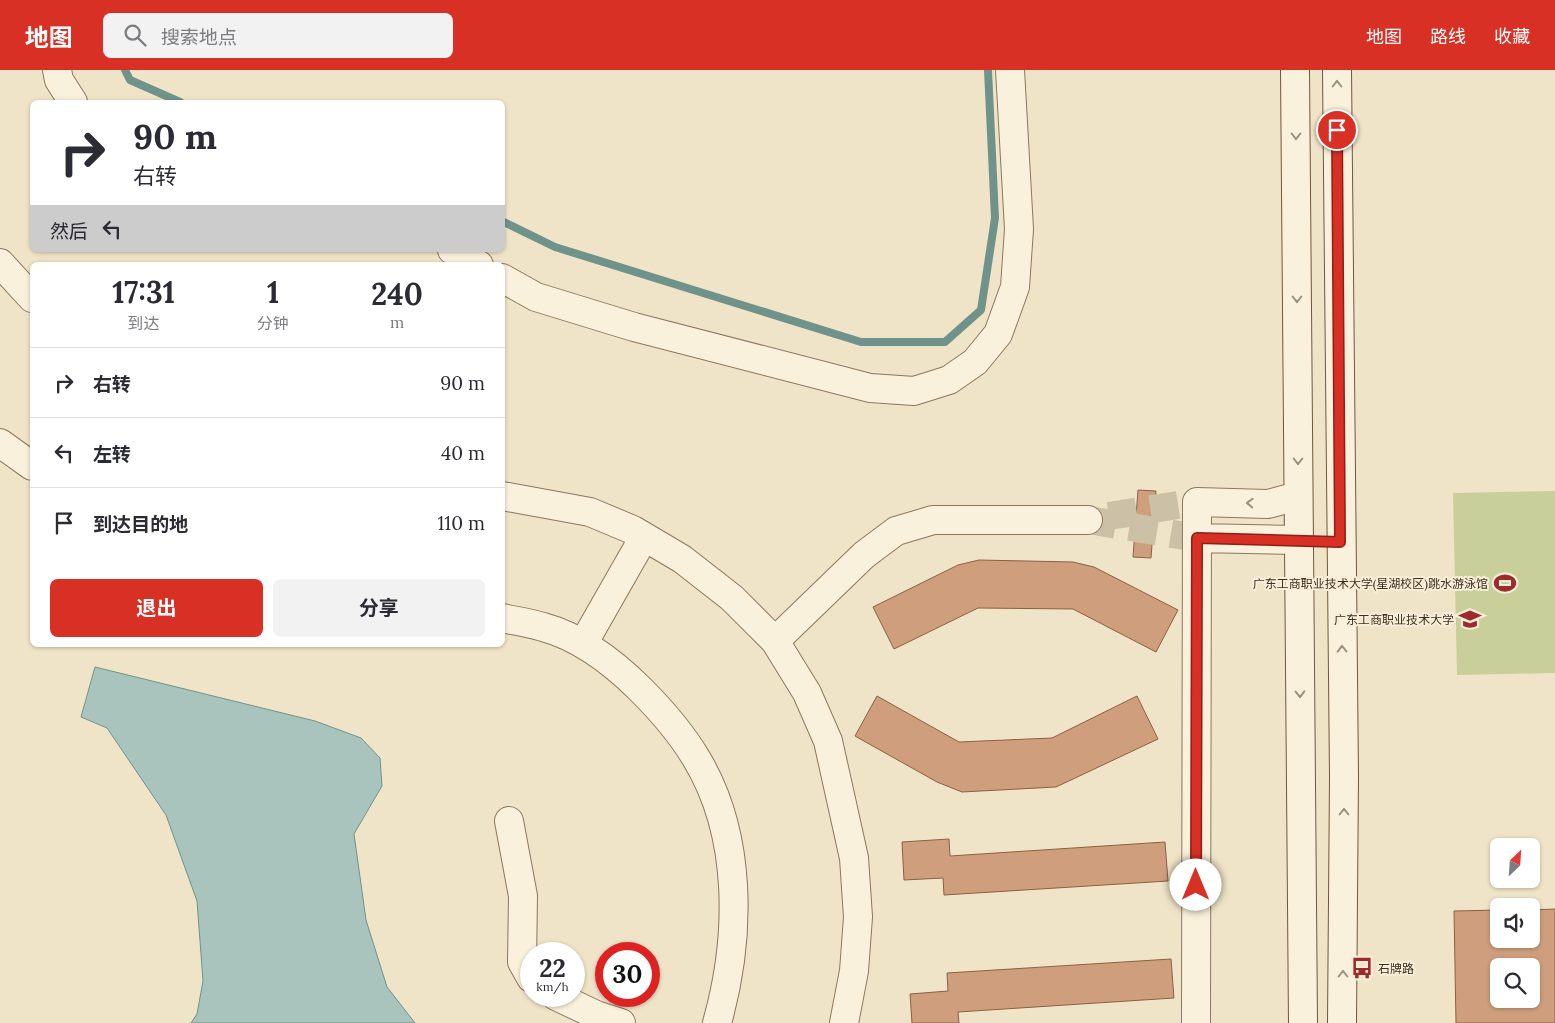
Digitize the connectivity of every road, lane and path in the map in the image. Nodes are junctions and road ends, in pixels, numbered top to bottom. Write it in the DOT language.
graph roads {
  1 [pos="57,70"];
  2 [pos="1010,70"];
  3 [pos="1295,70"];
  4 [pos="1337,70"];
  5 [pos="73,100"];
  6 [pos="456,252"];
  7 [pos="474,262"];
  8 [pos="0,264"];
  9 [pos="505,280"];
  10 [pos="30,296"];
  11 [pos="0,443"];
  12 [pos="30,465"];
  13 [pos="505,496"];
  14 [pos="1298,496"];
  15 [pos="1088,520"];
  16 [pos="644,537"];
  17 [pos="1197,538"];
  18 [pos="1298,540"];
  19 [pos="1340,542"];
  20 [pos="505,619"];
  21 [pos="775,641"];
  22 [pos="582,644"];
  23 [pos="509,821"];
  24 [pos="522,942"];
  25 [pos="579,1007"];
  26 [pos="622,1023"];
  27 [pos="717,1023"];
  28 [pos="844,1023"];
  29 [pos="1196,1023"];
  30 [pos="1303,1023"];
  31 [pos="1342,1023"];
  1 -- 5 [label="street"];
  2 -- 9 [label="street"];
  3 -- 14 [label="street, one-way"];
  19 -- 4 [label="street, one-way"];
  6 -- 7 [label="street"];
  8 -- 10 [label="street"];
  11 -- 12 [label="street"];
  13 -- 16 [label="street"];
  14 -- 17 [label="street, one-way"];
  14 -- 18 [label="street"];
  15 -- 21 [label="street"];
  16 -- 21 [label="street"];
  16 -- 22 [label="street"];
  17 -- 18 [label="street"];
  17 -- 29 [label="street"];
  18 -- 19 [label="street"];
  18 -- 30 [label="street, one-way"];
  31 -- 19 [label="street, one-way"];
  20 -- 22 [label="street"];
  21 -- 28 [label="street"];
  22 -- 27 [label="street"];
  23 -- 24 [label="street"];
  25 -- 26 [label="street"];
}
